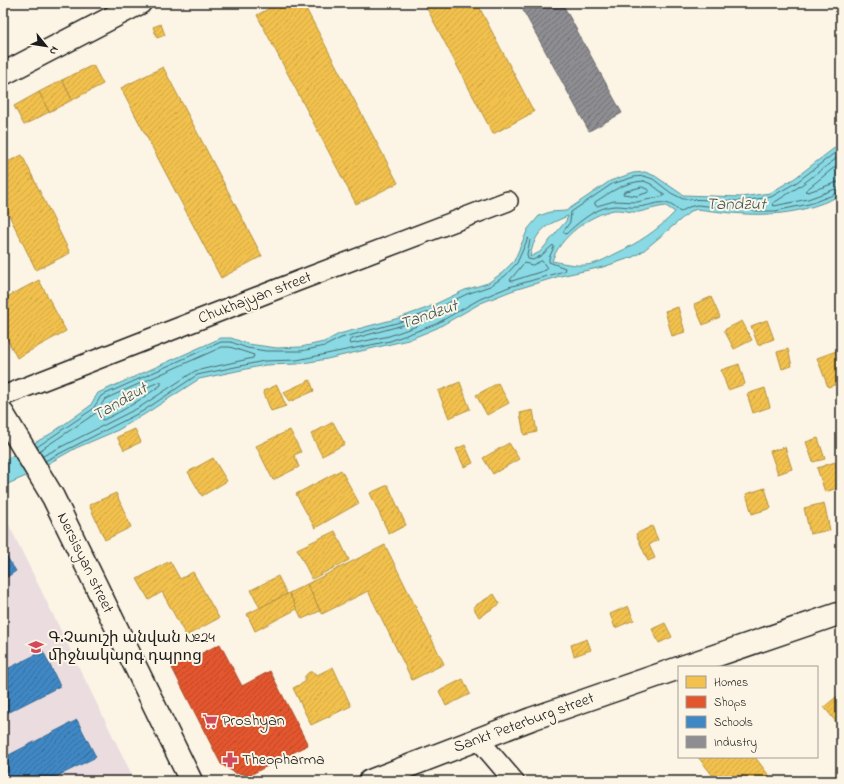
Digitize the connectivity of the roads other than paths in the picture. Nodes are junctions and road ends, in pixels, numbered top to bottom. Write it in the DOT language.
graph roads {
  1 [pos="140,3"];
  2 [pos="3,74"];
  3 [pos="508,201"];
  4 [pos="3,396"];
  5 [pos="3,414"];
  6 [pos="841,613"];
  7 [pos="685,666"];
  8 [pos="678,668"];
  9 [pos="479,740"];
  10 [pos="191,781"];
  11 [pos="370,781"];
  12 [pos="514,781"];
  1 -- 2 [label="main road"];
  3 -- 4 [label="street, Chukhajyan street"];
  5 -- 10 [label="main road, Nersisyan street"];
  6 -- 7 [label="main road"];
  8 -- 9 [label="main road, Sankt Peterburg street"];
  9 -- 11 [label="main road, Sankt Peterburg street"];
  9 -- 12 [label="street"];
}
